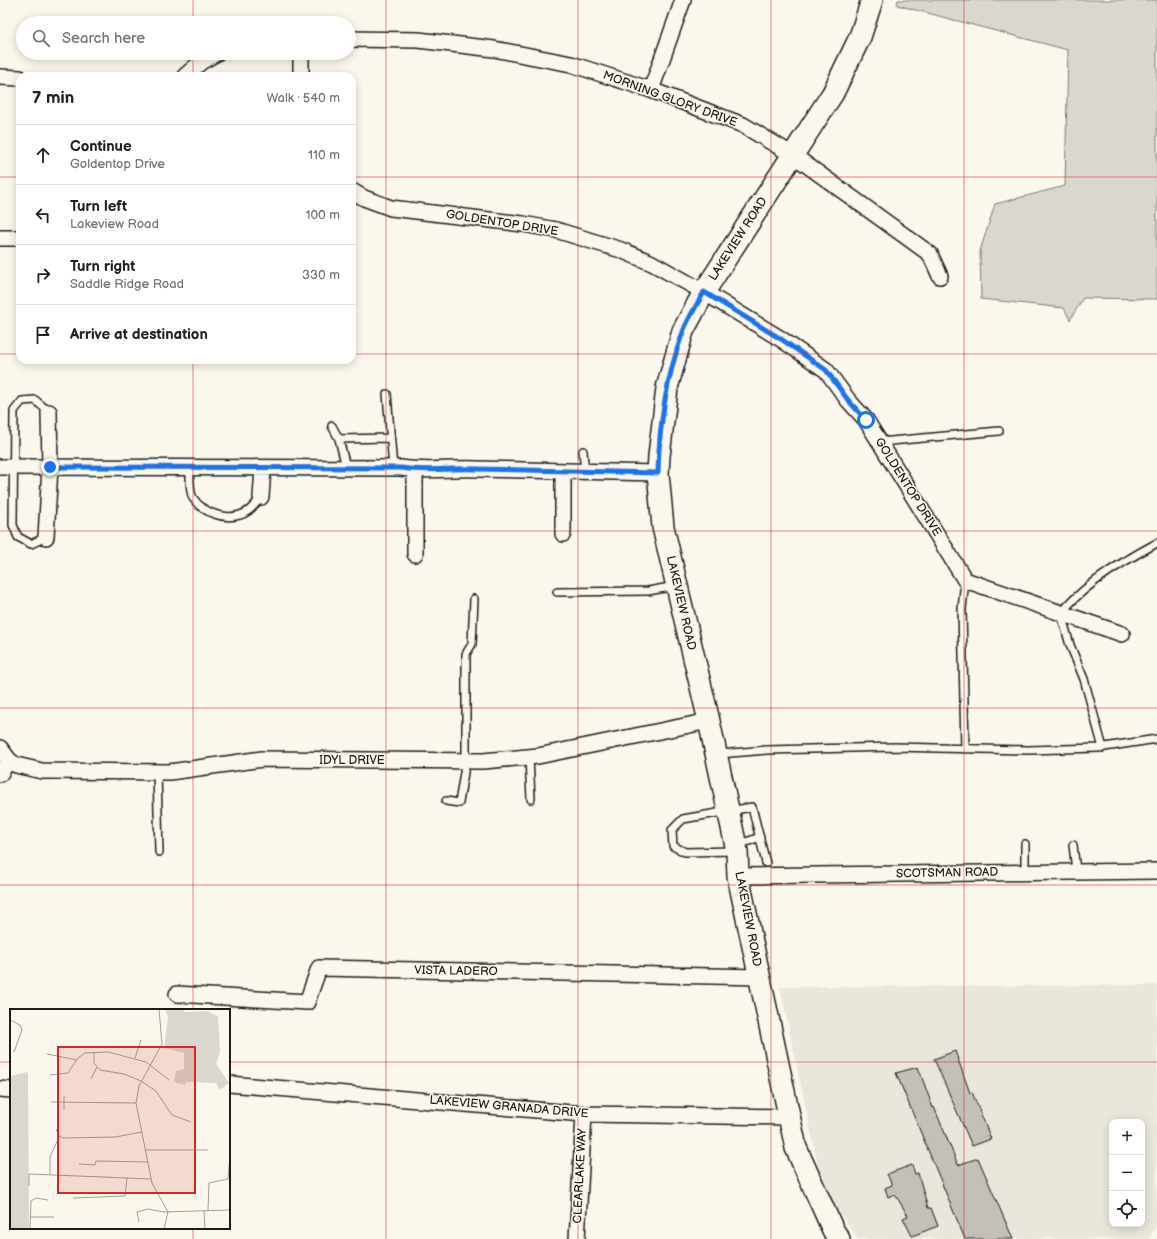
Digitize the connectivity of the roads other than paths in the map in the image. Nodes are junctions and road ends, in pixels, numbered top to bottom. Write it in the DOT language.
graph roads {
  1 [pos="683,0"];
  2 [pos="872,0"];
  3 [pos="356,39"];
  4 [pos="205,60"];
  5 [pos="301,60"];
  6 [pos="190,72"];
  7 [pos="302,72"];
  8 [pos="0,77"];
  9 [pos="16,78"];
  10 [pos="651,90"];
  11 [pos="793,155"];
  12 [pos="356,193"];
  13 [pos="0,238"];
  14 [pos="16,238"];
  15 [pos="940,276"];
  16 [pos="704,292"];
  17 [pos="387,394"];
  18 [pos="49,412"];
  19 [pos="332,426"];
  20 [pos="999,431"];
  21 [pos="390,438"];
  22 [pos="339,439"];
  23 [pos="880,442"];
  24 [pos="583,451"];
  25 [pos="6,467"];
  26 [pos="50,467"];
  27 [pos="346,467"];
  28 [pos="190,468"];
  29 [pos="263,468"];
  30 [pos="393,468"];
  31 [pos="415,470"];
  32 [pos="563,472"];
  33 [pos="585,472"];
  34 [pos="658,473"];
  35 [pos="261,497"];
  36 [pos="563,534"];
  37 [pos="46,536"];
  38 [pos="1157,543"];
  39 [pos="415,554"];
  40 [pos="965,580"];
  41 [pos="676,586"];
  42 [pos="558,592"];
  43 [pos="474,598"];
  44 [pos="1061,614"];
  45 [pos="1122,634"];
  46 [pos="709,721"];
  47 [pos="1157,739"];
  48 [pos="0,748"];
  49 [pos="1103,748"];
  50 [pos="965,749"];
  51 [pos="716,754"];
  52 [pos="529,757"];
  53 [pos="9,760"];
  54 [pos="466,760"];
  55 [pos="157,772"];
  56 [pos="0,774"];
  57 [pos="531,799"];
  58 [pos="446,801"];
  59 [pos="729,811"];
  60 [pos="760,837"];
  61 [pos="1025,844"];
  62 [pos="1073,845"];
  63 [pos="737,848"];
  64 [pos="159,852"];
  65 [pos="766,863"];
  66 [pos="1157,870"];
  67 [pos="1076,871"];
  68 [pos="1025,872"];
  69 [pos="738,876"];
  70 [pos="760,977"];
  71 [pos="177,994"];
  72 [pos="230,1084"];
  73 [pos="0,1089"];
  74 [pos="10,1090"];
  75 [pos="584,1114"];
  76 [pos="789,1117"];
  77 [pos="577,1239"];
  78 [pos="839,1239"];
  1 -- 10 [label="street"];
  2 -- 11 [label="street, LAKEVIEW ROAD"];
  3 -- 10 [label="street, MORNING GLORY DRIVE"];
  4 -- 6 [label="street"];
  5 -- 7 [label="street"];
  8 -- 9 [label="street"];
  10 -- 11 [label="street, MORNING GLORY DRIVE"];
  11 -- 15 [label="street, MORNING GLORY DRIVE"];
  11 -- 16 [label="street, LAKEVIEW ROAD"];
  12 -- 16 [label="street, GOLDENTOP DRIVE"];
  13 -- 14 [label="street"];
  16 -- 23 [label="street, GOLDENTOP DRIVE"];
  16 -- 34 [label="street, LAKEVIEW ROAD"];
  17 -- 21 [label="lane"];
  18 -- 25 [label="lane"];
  18 -- 26 [label="street"];
  19 -- 22 [label="lane"];
  20 -- 23 [label="lane"];
  21 -- 22 [label="lane"];
  21 -- 30 [label="lane"];
  22 -- 27 [label="lane"];
  23 -- 40 [label="street, GOLDENTOP DRIVE"];
  24 -- 33 [label="lane"];
  25 -- 26 [label="street"];
  25 -- 37 [label="lane"];
  26 -- 28 [label="street"];
  26 -- 37 [label="street"];
  27 -- 29 [label="street"];
  27 -- 30 [label="street"];
  28 -- 29 [label="street"];
  28 -- 35 [label="lane"];
  29 -- 35 [label="street"];
  30 -- 31 [label="street"];
  31 -- 32 [label="street"];
  31 -- 39 [label="street"];
  32 -- 33 [label="street"];
  32 -- 36 [label="street"];
  33 -- 34 [label="street"];
  34 -- 41 [label="street, LAKEVIEW ROAD"];
  38 -- 44 [label="lane"];
  40 -- 44 [label="street"];
  40 -- 50 [label="lane"];
  41 -- 42 [label="lane"];
  41 -- 46 [label="street, LAKEVIEW ROAD"];
  43 -- 54 [label="lane"];
  44 -- 45 [label="street"];
  44 -- 49 [label="lane"];
  46 -- 51 [label="street, LAKEVIEW ROAD"];
  46 -- 52 [label="street, IDYL DRIVE"];
  47 -- 49 [label="lane"];
  48 -- 53 [label="street, IDYL DRIVE"];
  49 -- 50 [label="lane"];
  50 -- 51 [label="lane"];
  51 -- 59 [label="street, LAKEVIEW ROAD"];
  52 -- 54 [label="street, IDYL DRIVE"];
  52 -- 57 [label="lane"];
  53 -- 55 [label="street, IDYL DRIVE"];
  53 -- 56 [label="street"];
  54 -- 55 [label="street, IDYL DRIVE"];
  54 -- 58 [label="lane"];
  55 -- 64 [label="lane"];
  59 -- 60 [label="lane"];
  59 -- 63 [label="street, LAKEVIEW ROAD"];
  59 -- 63 [label="lane"];
  60 -- 63 [label="lane"];
  60 -- 65 [label="lane"];
  61 -- 68 [label="lane"];
  62 -- 67 [label="lane"];
  63 -- 69 [label="street, LAKEVIEW ROAD"];
  66 -- 67 [label="street, SCOTSMAN ROAD"];
  67 -- 68 [label="street, SCOTSMAN ROAD"];
  68 -- 69 [label="street, SCOTSMAN ROAD"];
  69 -- 70 [label="street, LAKEVIEW ROAD"];
  70 -- 71 [label="street, VISTA LADERO"];
  70 -- 76 [label="street, LAKEVIEW ROAD"];
  72 -- 75 [label="street, LAKEVIEW GRANADA DRIVE"];
  73 -- 74 [label="street"];
  75 -- 76 [label="street, LAKEVIEW GRANADA DRIVE"];
  75 -- 77 [label="street, CLEARLAKE WAY"];
  76 -- 78 [label="street, LAKEVIEW ROAD"];
}
